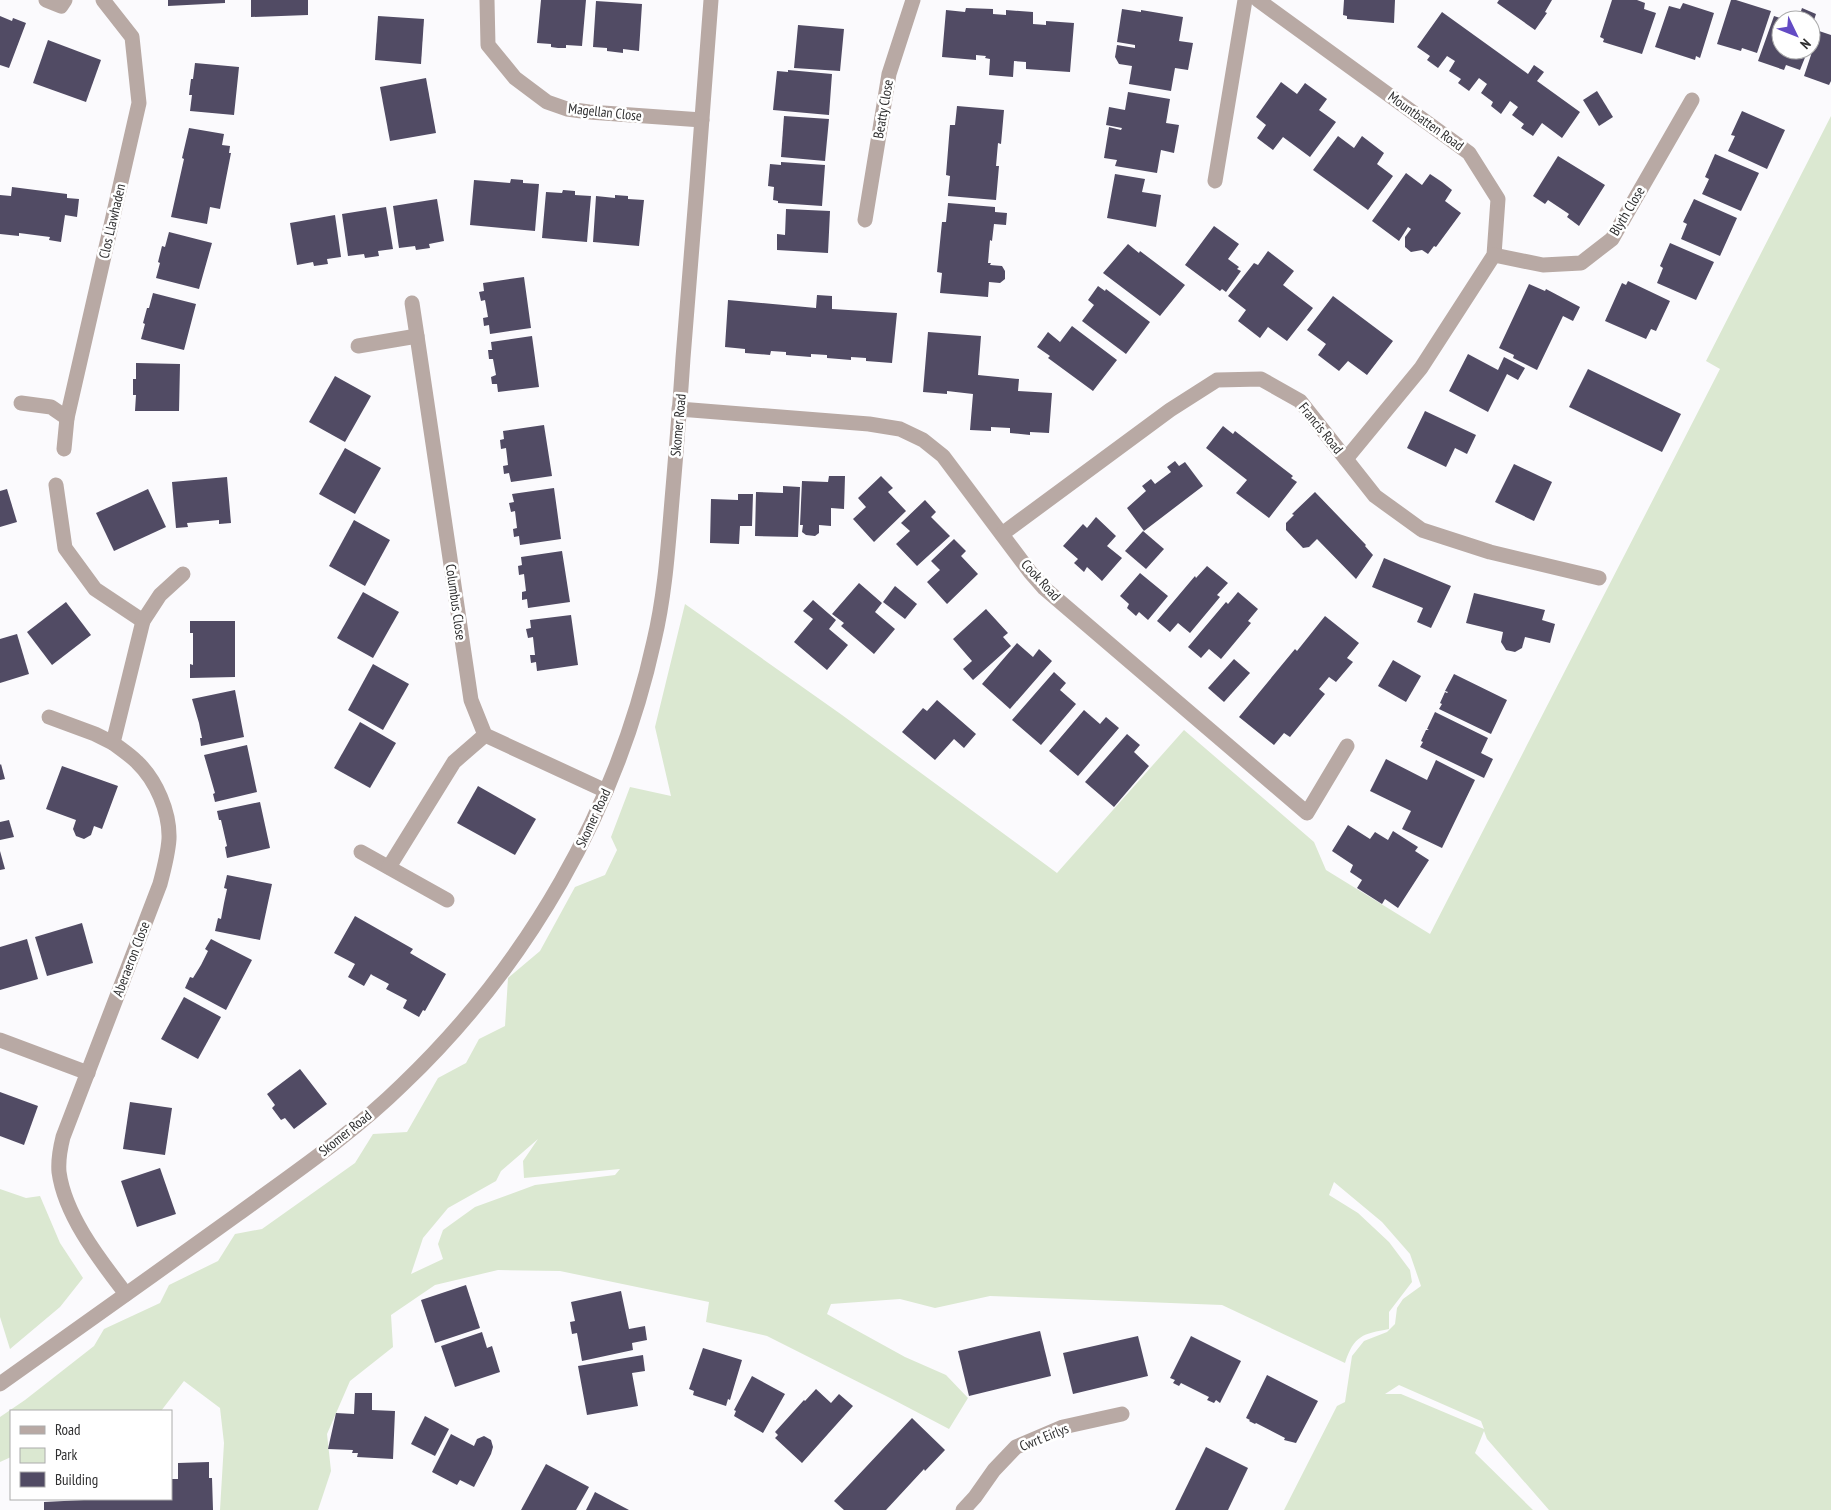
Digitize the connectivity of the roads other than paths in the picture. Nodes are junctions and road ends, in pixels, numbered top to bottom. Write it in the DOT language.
graph roads {
  1 [pos="46,0"];
  2 [pos="65,0"];
  3 [pos="103,0"];
  4 [pos="487,0"];
  5 [pos="711,0"];
  6 [pos="913,0"];
  7 [pos="1245,0"];
  8 [pos="1258,0"];
  9 [pos="1692,100"];
  10 [pos="702,120"];
  11 [pos="1215,181"];
  12 [pos="865,220"];
  13 [pos="1494,255"];
  14 [pos="412,303"];
  15 [pos="417,336"];
  16 [pos="358,346"];
  17 [pos="21,403"];
  18 [pos="679,410"];
  19 [pos="67,418"];
  20 [pos="64,449"];
  21 [pos="1346,459"];
  22 [pos="56,485"];
  23 [pos="1002,534"];
  24 [pos="183,574"];
  25 [pos="1599,578"];
  26 [pos="143,621"];
  27 [pos="49,717"];
  28 [pos="485,735"];
  29 [pos="114,743"];
  30 [pos="1347,746"];
  31 [pos="606,791"];
  32 [pos="361,852"];
  33 [pos="389,867"];
  34 [pos="447,900"];
  35 [pos="0,1040"];
  36 [pos="88,1072"];
  37 [pos="126,1294"];
  38 [pos="0,1384"];
  39 [pos="1122,1414"];
  40 [pos="963,1510"];
  1 -- 2 [label="street"];
  3 -- 19 [label="street, Clos Llawhaden"];
  4 -- 10 [label="street, Magellan Close"];
  5 -- 10 [label="street, Skomer Road"];
  6 -- 12 [label="street, Beatty Close"];
  7 -- 11 [label="street"];
  8 -- 13 [label="street, Mountbatten Road"];
  9 -- 13 [label="street, Blyth Close"];
  10 -- 18 [label="street, Skomer Road"];
  13 -- 21 [label="street, Mountbatten Road"];
  14 -- 15 [label="street, Columbus Close"];
  15 -- 16 [label="street"];
  15 -- 28 [label="street, Columbus Close"];
  17 -- 19 [label="street"];
  18 -- 23 [label="street, Cook Road"];
  18 -- 31 [label="street, Skomer Road"];
  19 -- 20 [label="street, Clos Llawhaden"];
  21 -- 23 [label="street, Francis Road"];
  21 -- 25 [label="street, Francis Road"];
  22 -- 26 [label="street"];
  23 -- 30 [label="street, Cook Road"];
  24 -- 26 [label="street"];
  26 -- 29 [label="street"];
  27 -- 29 [label="street, Aberaeron Close"];
  28 -- 31 [label="street"];
  28 -- 33 [label="street"];
  29 -- 36 [label="street, Aberaeron Close"];
  31 -- 37 [label="street, Skomer Road"];
  32 -- 33 [label="street"];
  33 -- 34 [label="street"];
  35 -- 36 [label="street"];
  36 -- 37 [label="street, Aberaeron Close"];
  37 -- 38 [label="street, Skomer Road"];
  39 -- 40 [label="street, Cwrt Eirlys"];
}
